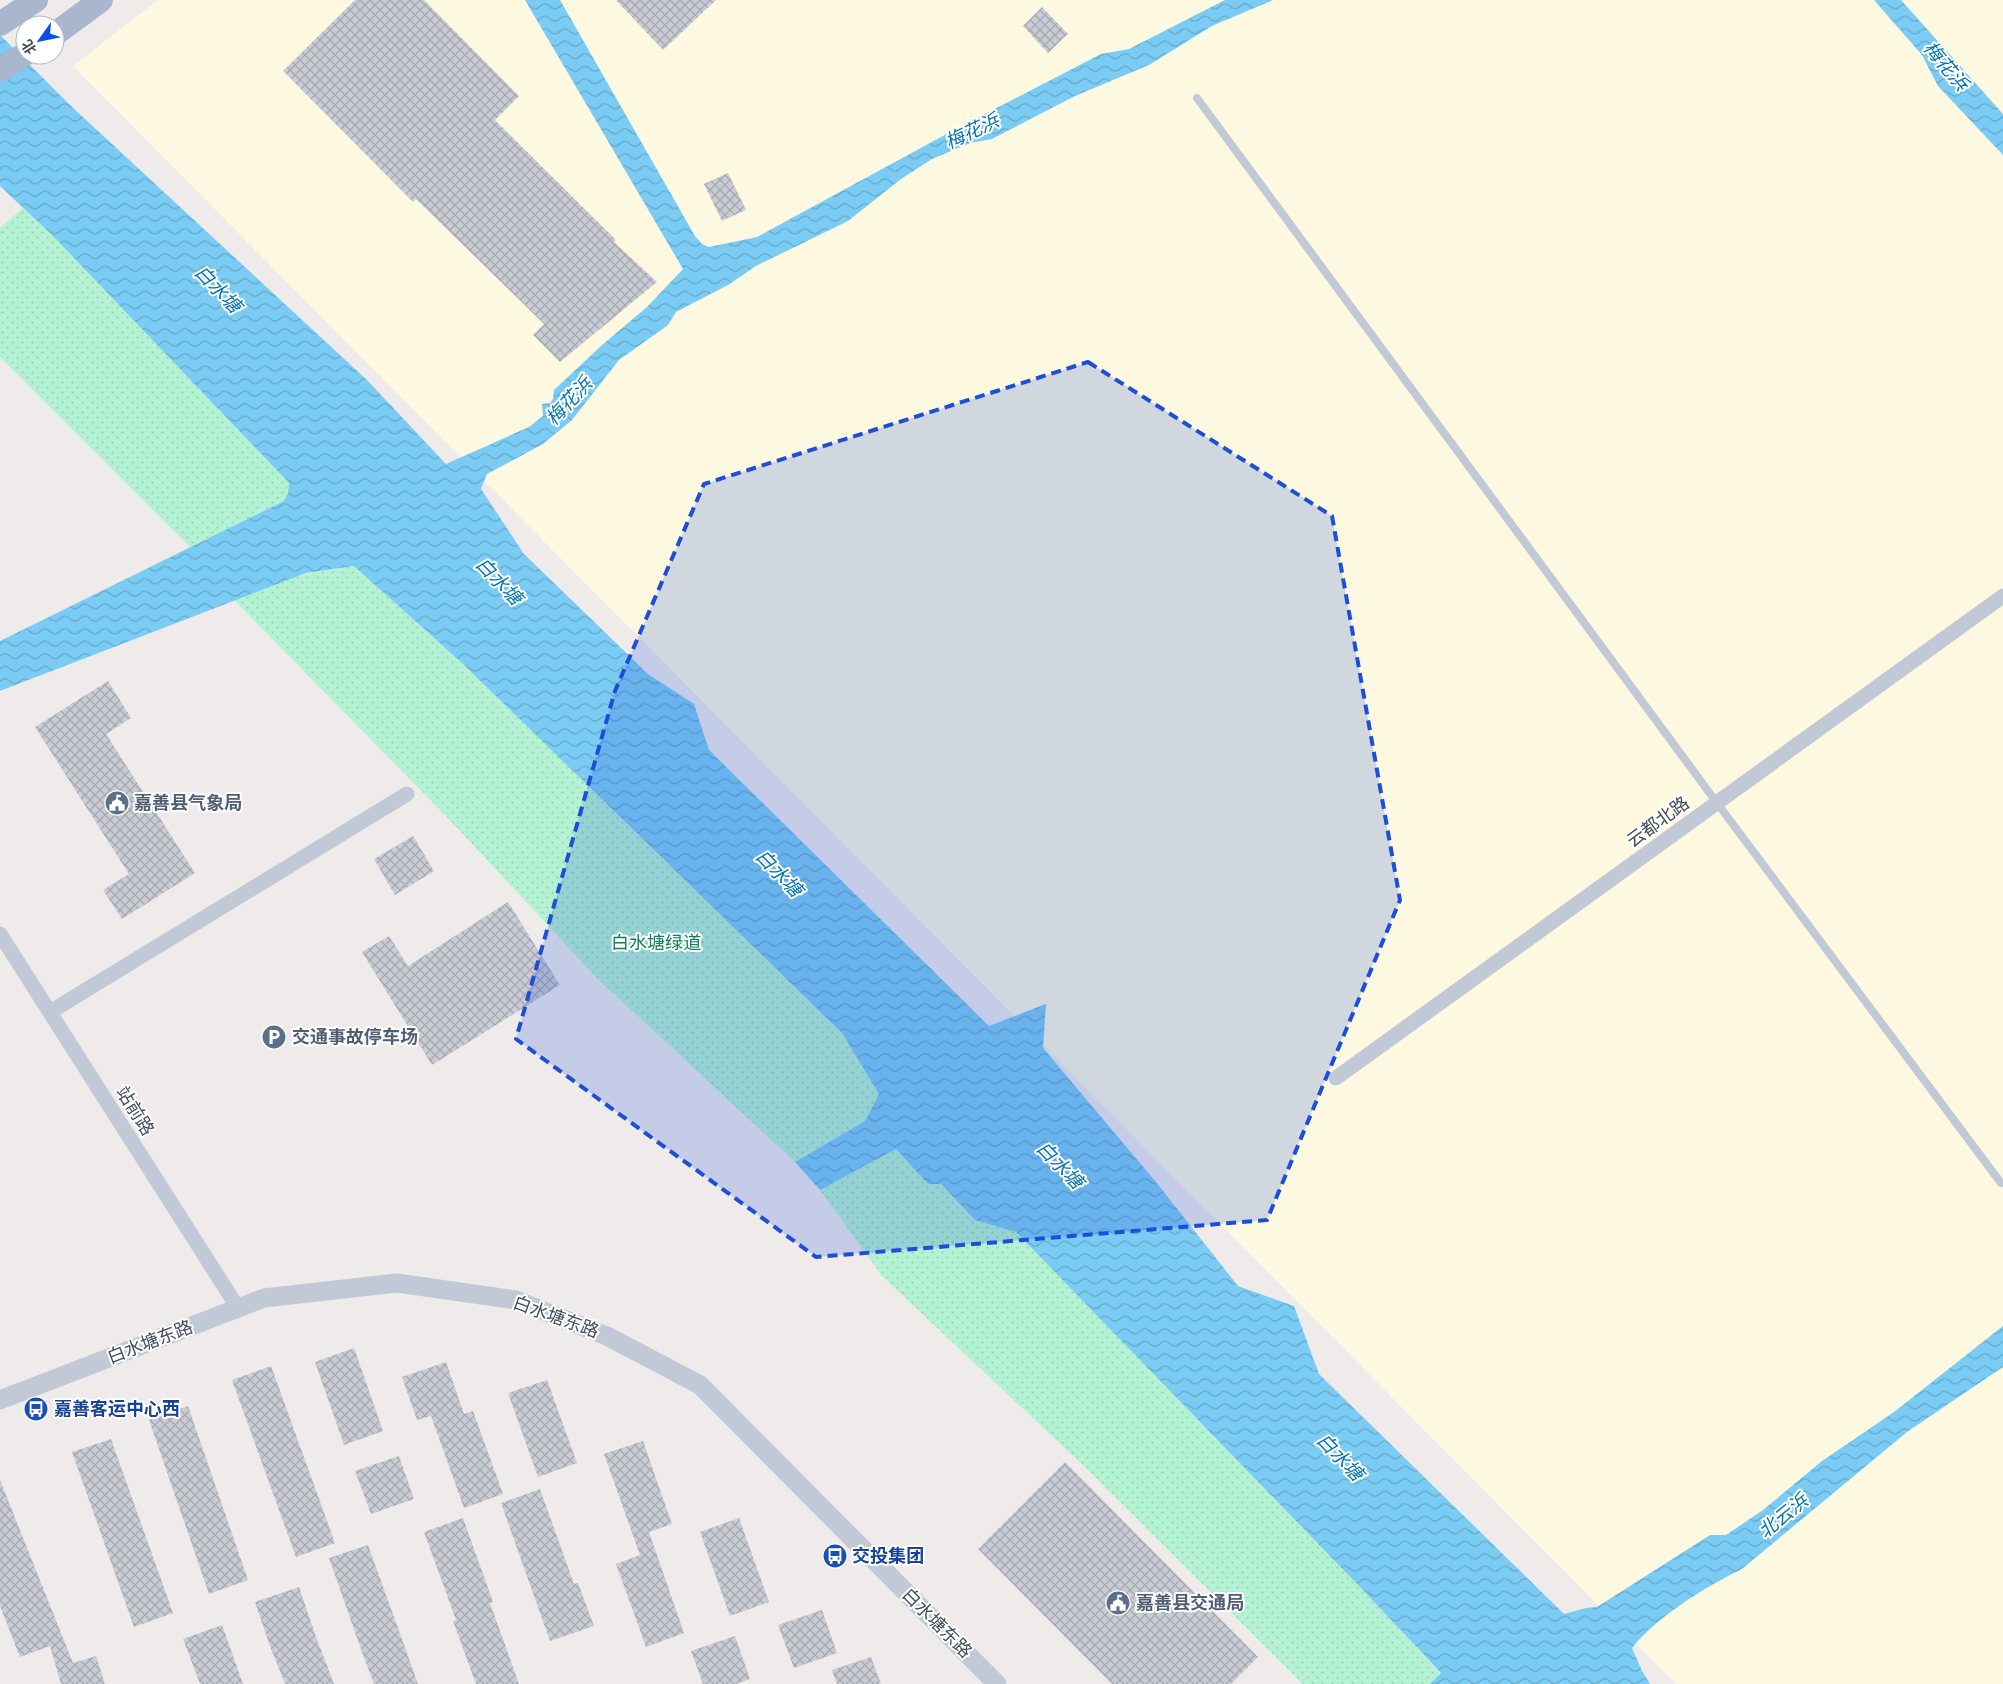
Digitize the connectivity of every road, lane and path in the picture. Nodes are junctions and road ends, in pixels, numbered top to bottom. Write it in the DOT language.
graph roads {
  1 [pos="36,0"];
  2 [pos="100,0"];
  3 [pos="0,24"];
  4 [pos="65,27"];
  5 [pos="15,60"];
  6 [pos="0,70"];
  7 [pos="1197,98"];
  8 [pos="2003,596"];
  9 [pos="406,794"];
  10 [pos="1717,803"];
  11 [pos="0,934"];
  12 [pos="50,1012"];
  13 [pos="1336,1078"];
  14 [pos="2001,1183"];
  15 [pos="238,1308"];
  16 [pos="0,1400"];
  17 [pos="997,1684"];
  1 -- 3 [label="main road"];
  2 -- 4 [label="main road"];
  5 -- 6 [label="main road"];
  7 -- 10 [label="lane"];
  8 -- 10 [label="street, 云都北路"];
  9 -- 12 [label="street"];
  10 -- 13 [label="street, 云都北路"];
  10 -- 14 [label="lane"];
  11 -- 12 [label="street, 站前路"];
  12 -- 15 [label="street, 站前路"];
  15 -- 16 [label="street, 白水塘东路"];
  15 -- 17 [label="street, 白水塘东路"];
}
